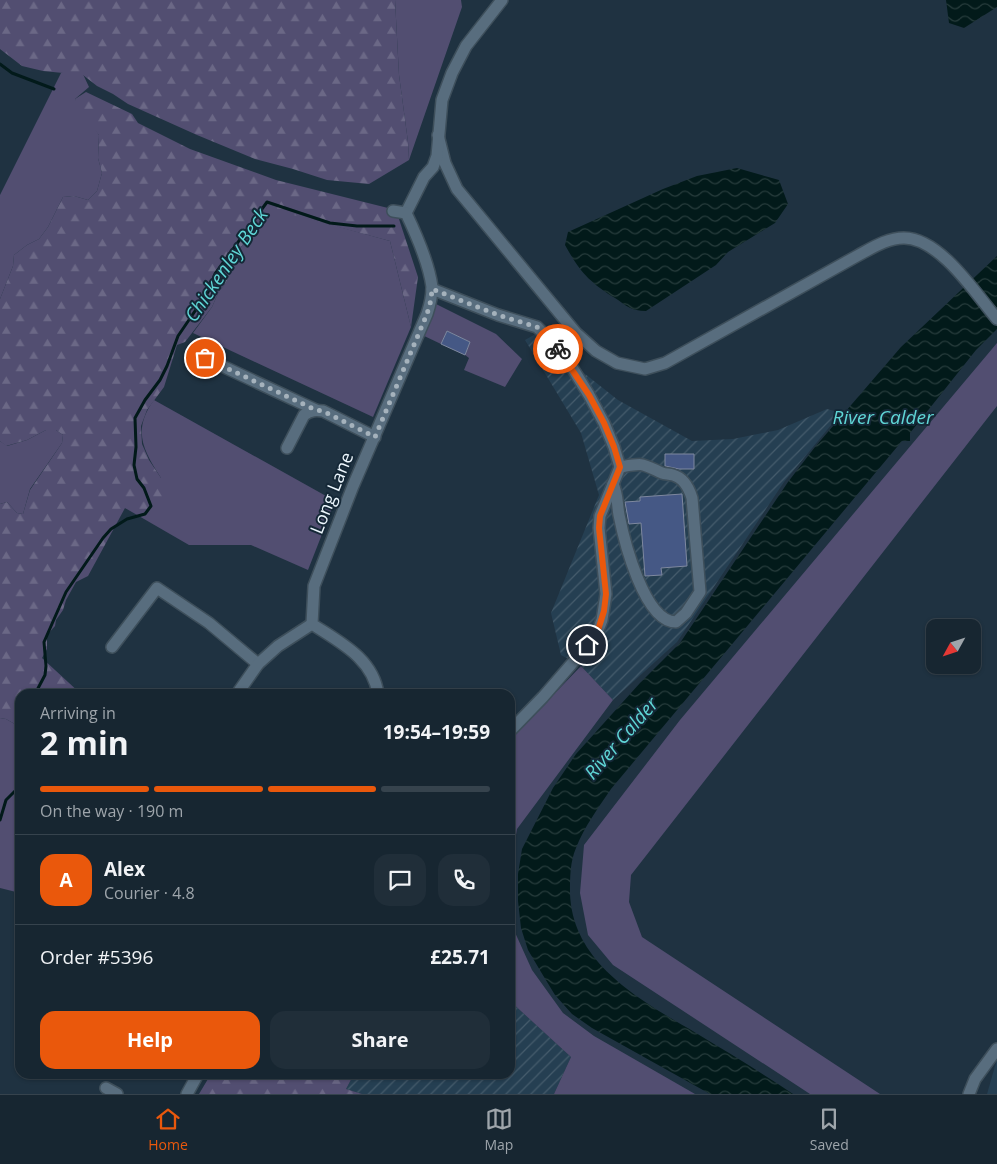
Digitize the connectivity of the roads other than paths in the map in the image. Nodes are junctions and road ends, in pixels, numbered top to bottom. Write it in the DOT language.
graph roads {
  1 [pos="502,0"];
  2 [pos="438,135"];
  3 [pos="393,211"];
  4 [pos="406,212"];
  5 [pos="432,289"];
  6 [pos="997,319"];
  7 [pos="205,358"];
  8 [pos="316,410"];
  9 [pos="375,437"];
  10 [pos="287,448"];
  11 [pos="620,467"];
  12 [pos="613,484"];
  13 [pos="312,624"];
  14 [pos="112,647"];
  15 [pos="258,664"];
  16 [pos="240,689"];
  17 [pos="376,689"];
  18 [pos="515,727"];
  19 [pos="997,1049"];
  20 [pos="193,1079"];
  21 [pos="187,1094"];
  22 [pos="969,1094"];
  1 -- 2 [label="street"];
  2 -- 4 [label="street"];
  2 -- 6 [label="street"];
  3 -- 4 [label="street"];
  4 -- 5 [label="street, Long Lane"];
  5 -- 9 [label="street, Long Lane"];
  5 -- 11 [label="street"];
  7 -- 8 [label="street"];
  8 -- 9 [label="street"];
  8 -- 10 [label="street"];
  9 -- 13 [label="street, Long Lane"];
  11 -- 12 [label="street"];
  11 -- 12 [label="street"];
  12 -- 18 [label="street"];
  13 -- 15 [label="street"];
  13 -- 17 [label="street"];
  14 -- 15 [label="street"];
  15 -- 16 [label="street"];
  19 -- 22 [label="street"];
  20 -- 21 [label="street"];
}
